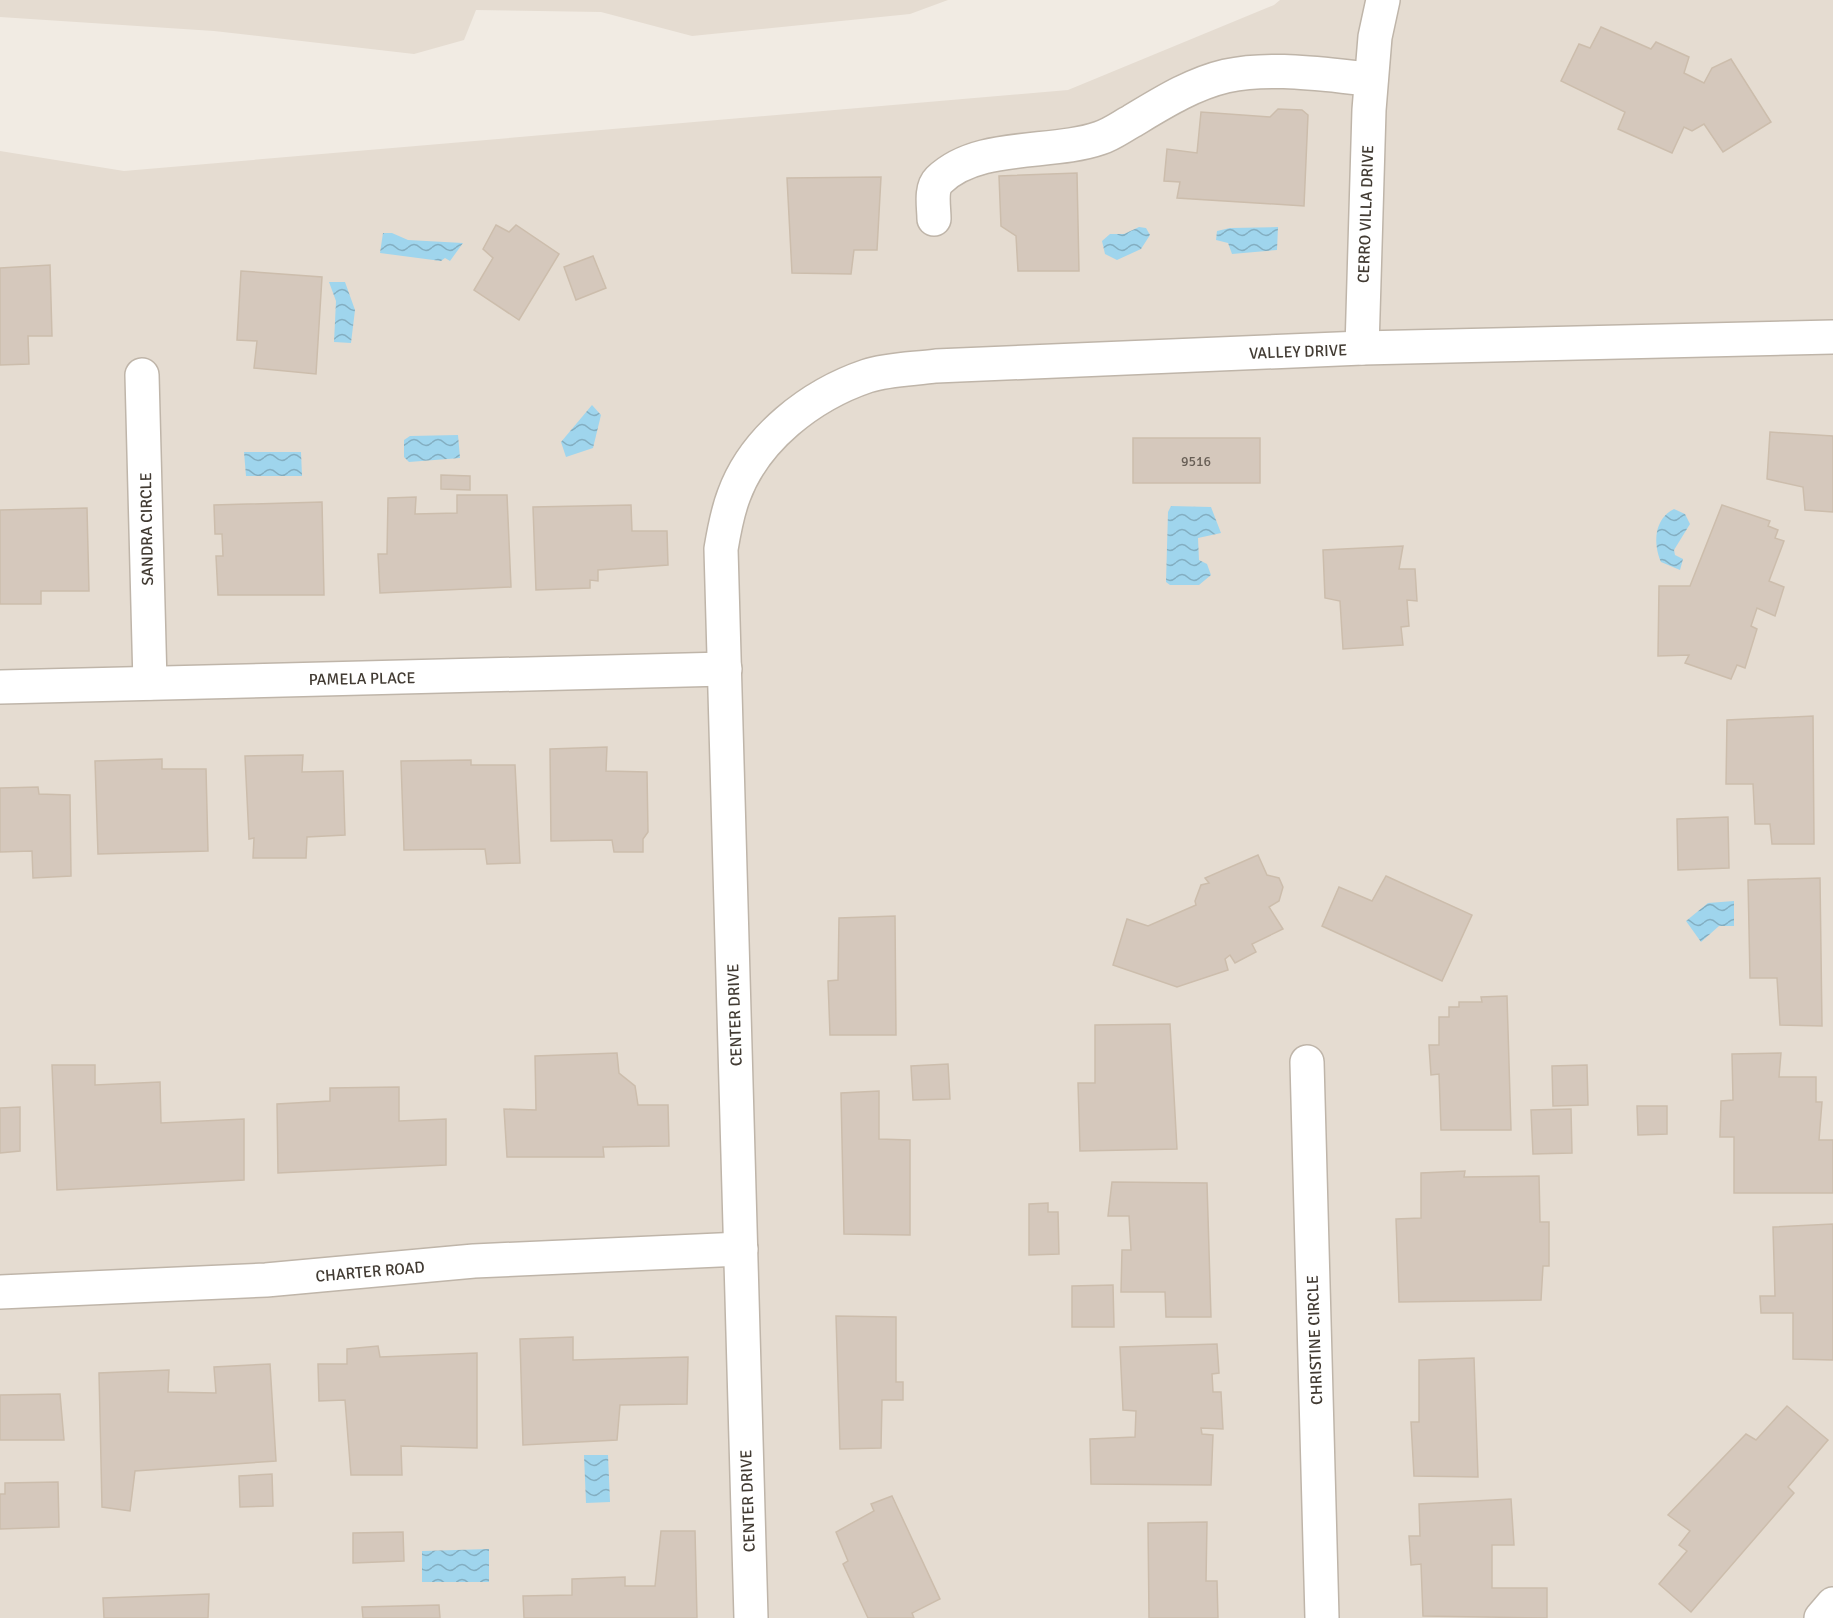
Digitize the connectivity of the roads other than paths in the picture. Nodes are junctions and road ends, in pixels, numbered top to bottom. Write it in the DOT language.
graph roads {
  1 [pos="1383,0"];
  2 [pos="1371,79"];
  3 [pos="934,219"];
  4 [pos="1833,337"];
  5 [pos="1362,348"];
  6 [pos="142,375"];
  7 [pos="779,429"];
  8 [pos="725,669"];
  9 [pos="150,683"];
  10 [pos="0,687"];
  11 [pos="1307,1062"];
  12 [pos="741,1249"];
  13 [pos="0,1292"];
  14 [pos="1833,1604"];
  15 [pos="751,1618"];
  16 [pos="1322,1618"];
  17 [pos="1821,1618"];
  1 -- 2 [label="street, CERRO VILLA DRIVE"];
  2 -- 3 [label="street"];
  2 -- 5 [label="street, CERRO VILLA DRIVE"];
  4 -- 5 [label="street, VALLEY DRIVE"];
  5 -- 7 [label="street, VALLEY DRIVE"];
  6 -- 9 [label="street, SANDRA CIRCLE"];
  7 -- 8 [label="street, CENTER DRIVE"];
  8 -- 9 [label="street, PAMELA PLACE"];
  8 -- 12 [label="street, CENTER DRIVE"];
  9 -- 10 [label="street, PAMELA PLACE"];
  11 -- 16 [label="street, CHRISTINE CIRCLE"];
  12 -- 13 [label="street, CHARTER ROAD"];
  12 -- 15 [label="street, CENTER DRIVE"];
  14 -- 17 [label="street"];
}
